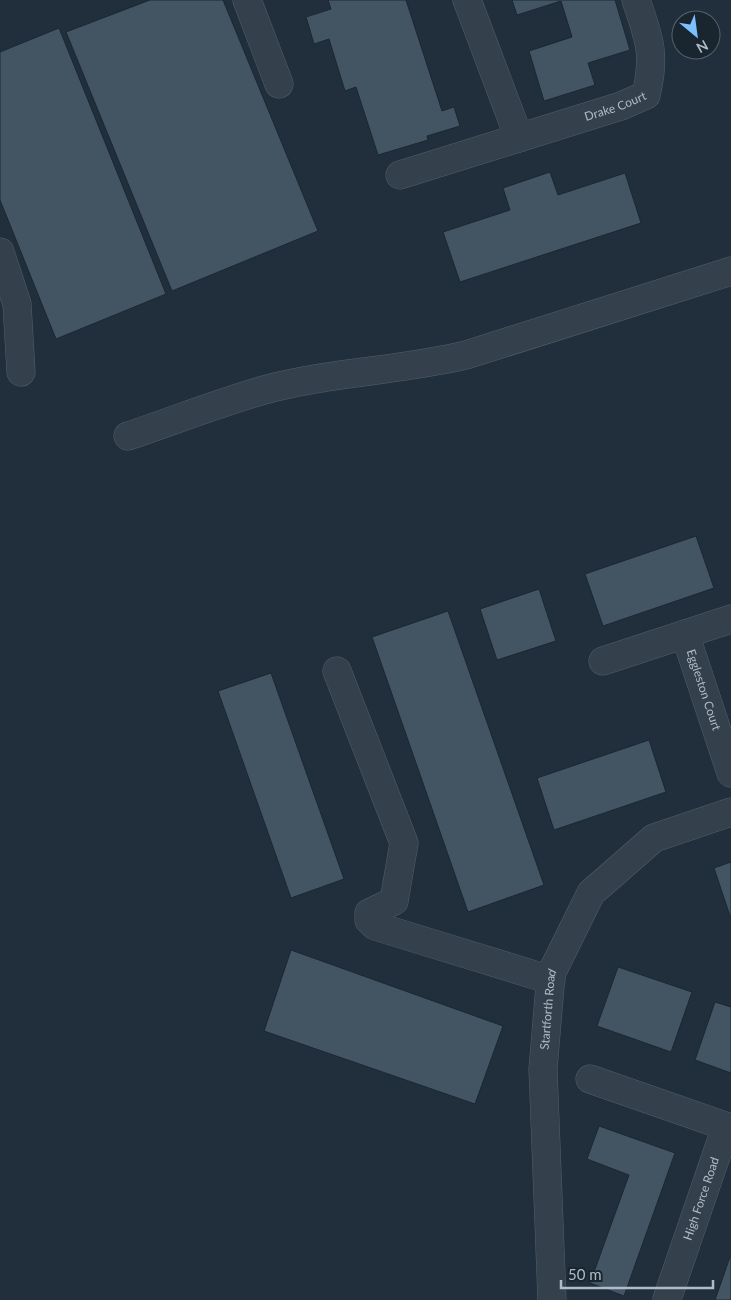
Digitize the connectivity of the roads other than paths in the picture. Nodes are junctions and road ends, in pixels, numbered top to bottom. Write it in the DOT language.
graph roads {
  1 [pos="247,0"];
  2 [pos="467,0"];
  3 [pos="636,0"];
  4 [pos="278,84"];
  5 [pos="519,138"];
  6 [pos="400,175"];
  7 [pos="0,252"];
  8 [pos="731,271"];
  9 [pos="21,372"];
  10 [pos="128,436"];
  11 [pos="731,619"];
  12 [pos="685,634"];
  13 [pos="603,661"];
  14 [pos="337,671"];
  15 [pos="731,773"];
  16 [pos="731,812"];
  17 [pos="551,980"];
  18 [pos="590,1079"];
  19 [pos="729,1128"];
  20 [pos="667,1299"];
  21 [pos="552,1300"];
  1 -- 4 [label="street"];
  2 -- 5 [label="street"];
  3 -- 5 [label="street, Drake Court"];
  5 -- 6 [label="street, Drake Court"];
  7 -- 9 [label="street"];
  8 -- 10 [label="street"];
  11 -- 12 [label="street"];
  12 -- 13 [label="street"];
  12 -- 15 [label="street, Eggleston Court"];
  14 -- 17 [label="street"];
  16 -- 17 [label="street, Startforth Road"];
  17 -- 21 [label="street, Startforth Road"];
  18 -- 19 [label="street, High Force Road"];
  19 -- 20 [label="street, High Force Road"];
}
